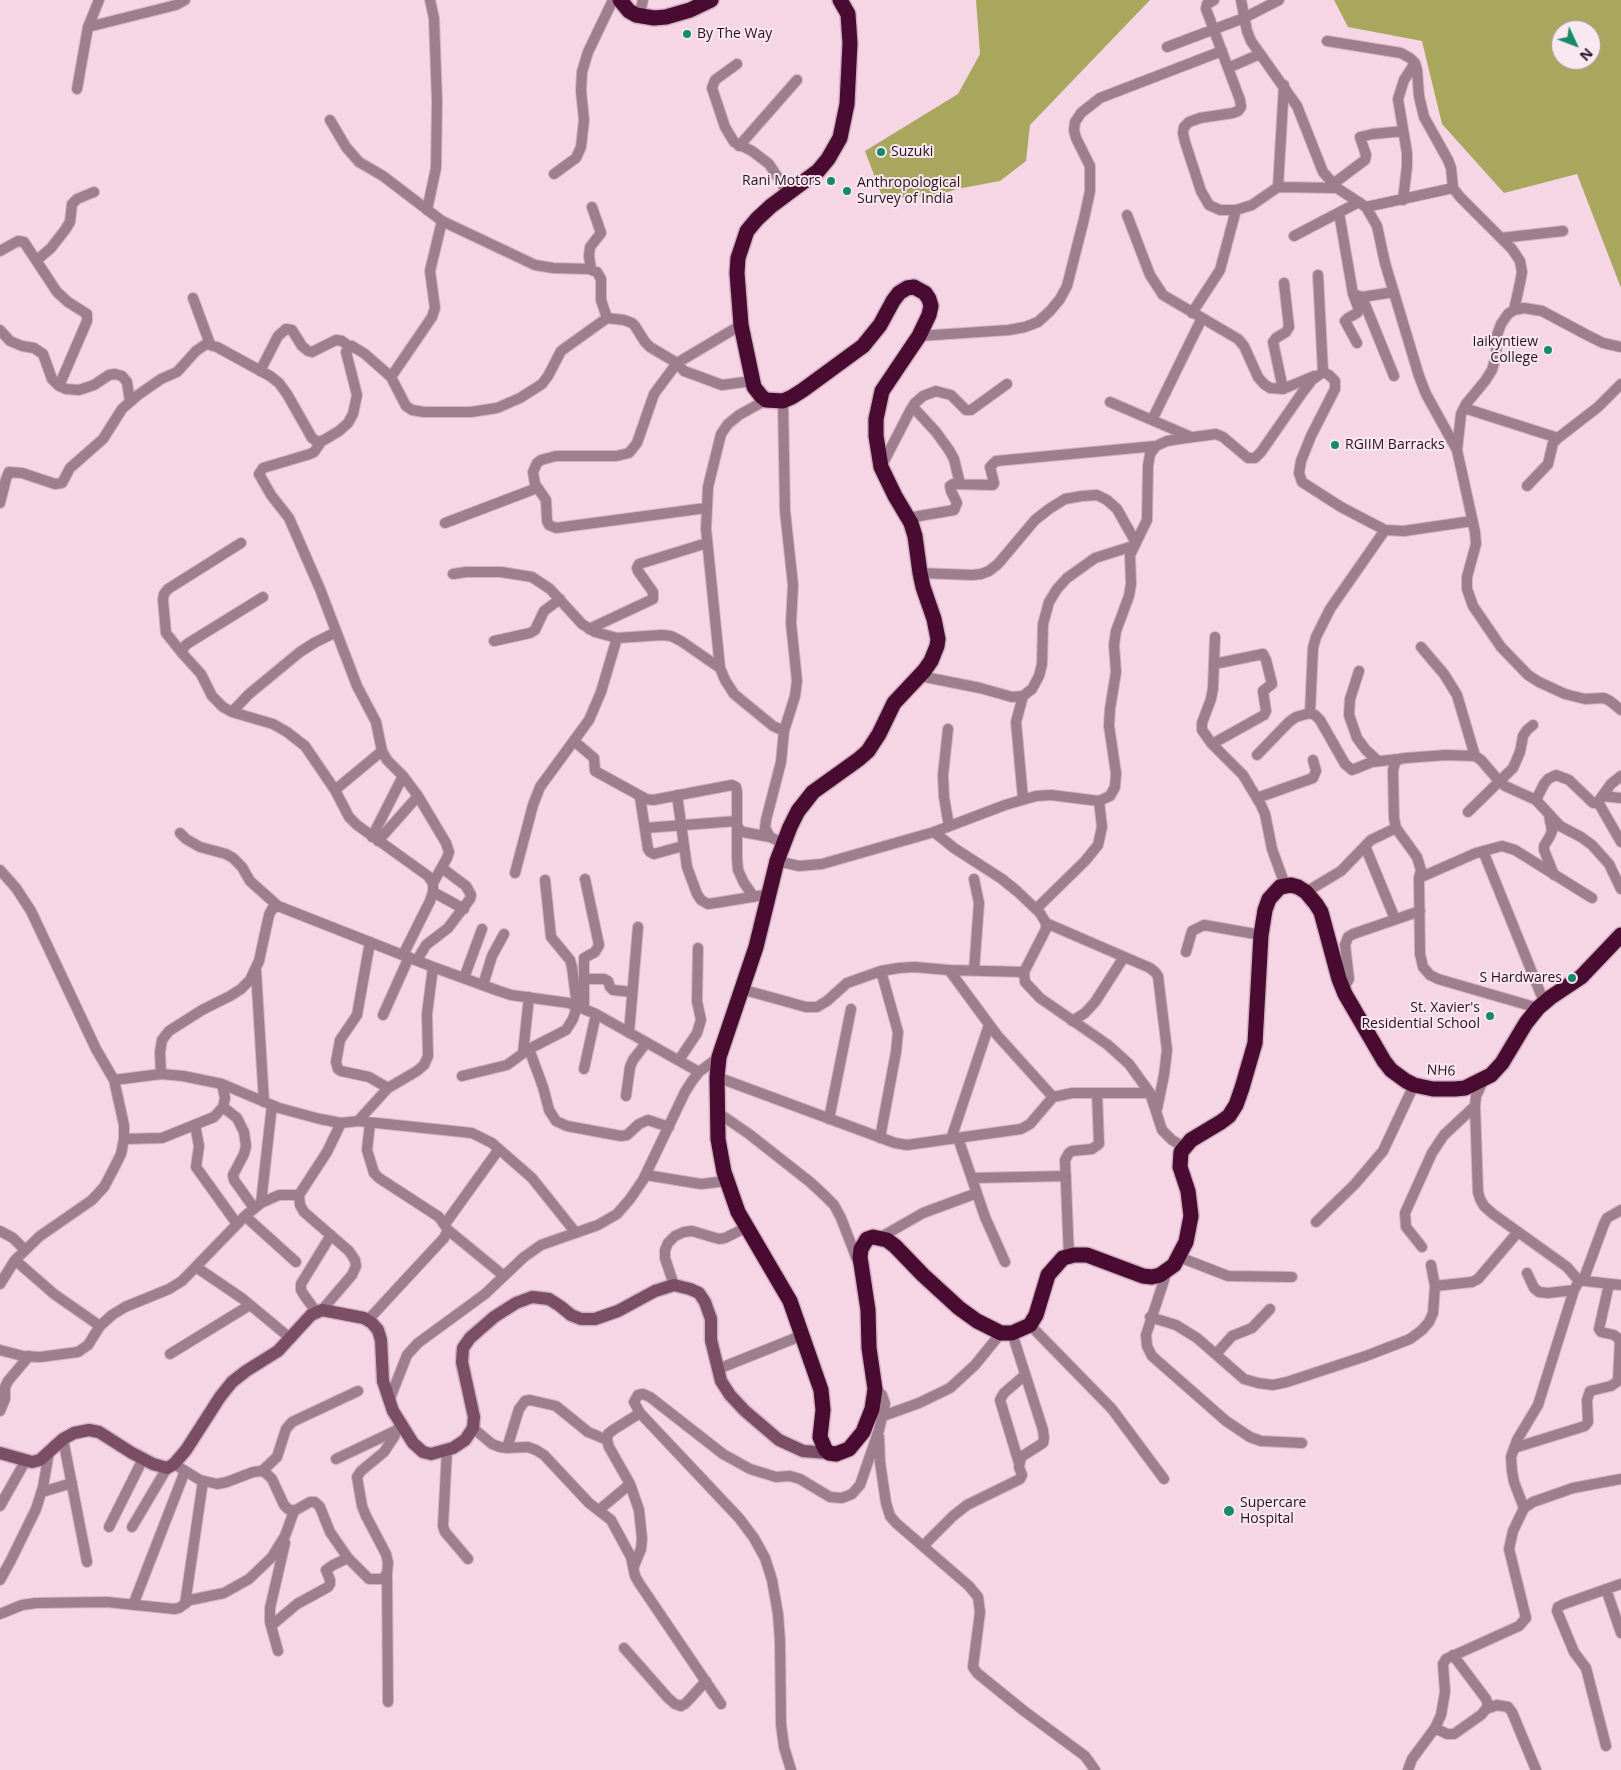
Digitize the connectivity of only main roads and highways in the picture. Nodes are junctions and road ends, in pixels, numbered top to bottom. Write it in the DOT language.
graph roads {
  1 [pos="620,0"];
  2 [pos="711,0"];
  3 [pos="840,0"];
  4 [pos="1621,934"];
  1 -- 2 [label="highway"];
  3 -- 4 [label="highway, NH6 / NH6"];
}
